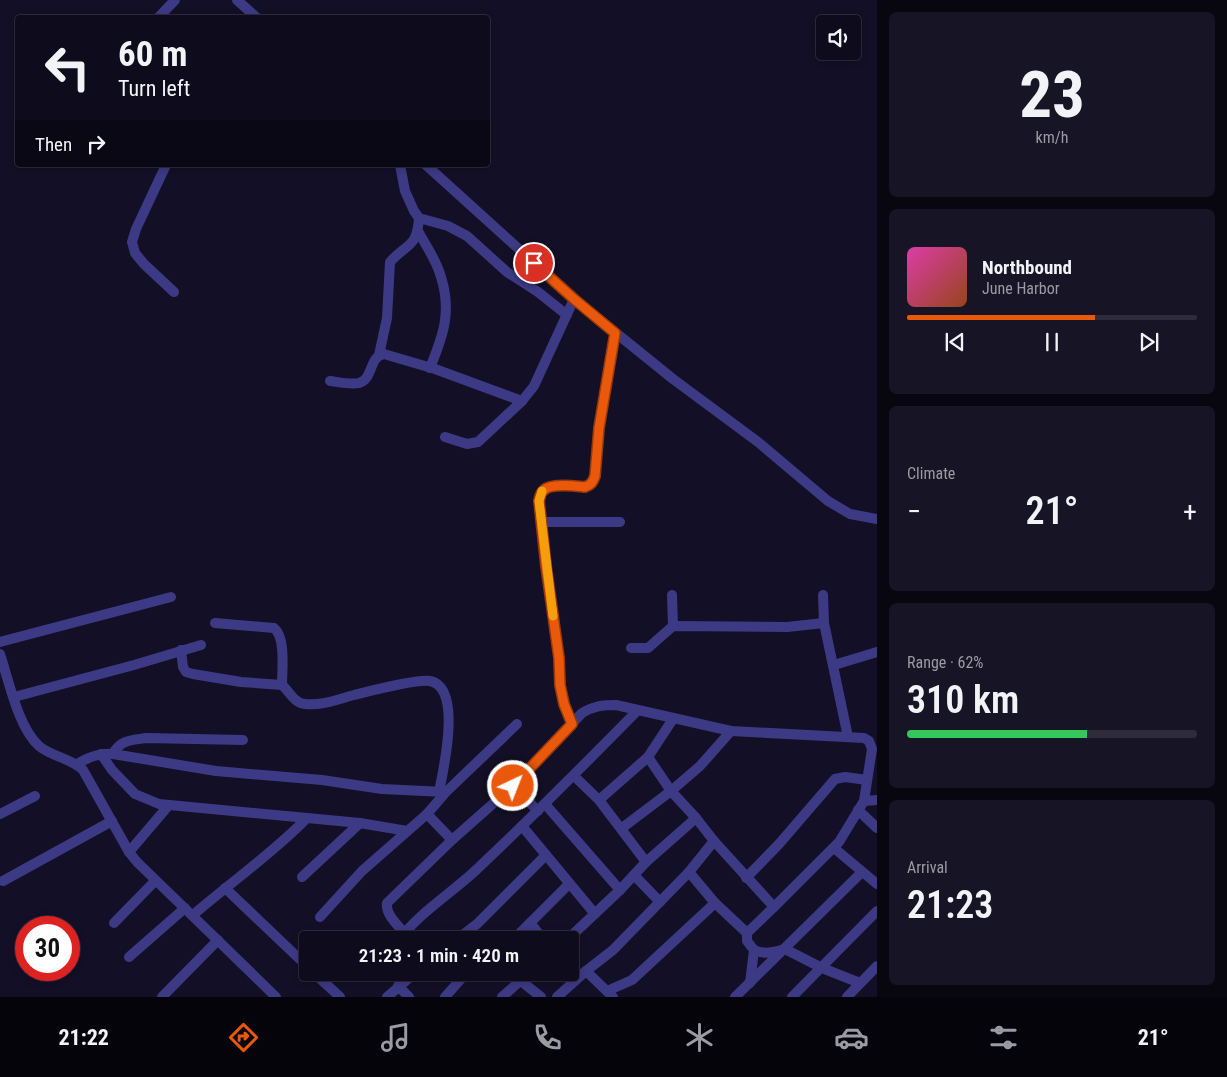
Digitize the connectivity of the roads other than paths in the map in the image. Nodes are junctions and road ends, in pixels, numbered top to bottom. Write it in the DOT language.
graph roads {
  1 [pos="175,0"];
  2 [pos="237,0"];
  3 [pos="161,15"];
  4 [pos="254,15"];
  5 [pos="165,167"];
  6 [pos="400,167"];
  7 [pos="428,167"];
  8 [pos="419,218"];
  9 [pos="418,231"];
  10 [pos="174,292"];
  11 [pos="574,299"];
  12 [pos="567,315"];
  13 [pos="615,333"];
  14 [pos="379,355"];
  15 [pos="430,368"];
  16 [pos="330,381"];
  17 [pos="522,401"];
  18 [pos="445,438"];
  19 [pos="877,519"];
  20 [pos="541,522"];
  21 [pos="620,522"];
  22 [pos="672,595"];
  23 [pos="823,595"];
  24 [pos="171,597"];
  25 [pos="215,623"];
  26 [pos="824,623"];
  27 [pos="673,626"];
  28 [pos="0,642"];
  29 [pos="200,645"];
  30 [pos="631,648"];
  31 [pos="181,650"];
  32 [pos="877,652"];
  33 [pos="0,654"];
  34 [pos="834,665"];
  35 [pos="282,685"];
  36 [pos="14,697"];
  37 [pos="637,711"];
  38 [pos="674,719"];
  39 [pos="517,724"];
  40 [pos="572,724"];
  41 [pos="731,730"];
  42 [pos="848,737"];
  43 [pos="243,740"];
  44 [pos="873,740"];
  45 [pos="101,754"];
  46 [pos="113,754"];
  47 [pos="648,757"];
  48 [pos="874,760"];
  49 [pos="77,764"];
  50 [pos="574,776"];
  51 [pos="867,780"];
  52 [pos="513,786"];
  53 [pos="672,791"];
  54 [pos="442,792"];
  55 [pos="35,796"];
  56 [pos="599,800"];
  57 [pos="864,800"];
  58 [pos="877,800"];
  59 [pos="169,805"];
  60 [pos="542,808"];
  61 [pos="858,810"];
  62 [pos="0,814"];
  63 [pos="427,814"];
  64 [pos="307,818"];
  65 [pos="696,818"];
  66 [pos="112,821"];
  67 [pos="360,823"];
  68 [pos="522,826"];
  69 [pos="622,828"];
  70 [pos="877,828"];
  71 [pos="407,831"];
  72 [pos="452,840"];
  73 [pos="714,841"];
  74 [pos="834,848"];
  75 [pos="129,852"];
  76 [pos="546,855"];
  77 [pos="646,862"];
  78 [pos="689,872"];
  79 [pos="862,872"];
  80 [pos="634,875"];
  81 [pos="302,877"];
  82 [pos="746,878"];
  83 [pos="3,880"];
  84 [pos="155,881"];
  85 [pos="569,884"];
  86 [pos="877,884"];
  87 [pos="225,888"];
  88 [pos="620,890"];
  89 [pos="660,902"];
  90 [pos="715,903"];
  91 [pos="774,907"];
  92 [pos="189,911"];
  93 [pos="877,911"];
  94 [pos="595,914"];
  95 [pos="320,916"];
  96 [pos="114,923"];
  97 [pos="530,923"];
  98 [pos="399,931"];
  99 [pos="407,931"];
  100 [pos="468,931"];
  101 [pos="522,931"];
  102 [pos="537,931"];
  103 [pos="577,931"];
  104 [pos="747,933"];
  105 [pos="218,940"];
  106 [pos="785,949"];
  107 [pos="754,950"];
  108 [pos="129,957"];
  109 [pos="299,958"];
  110 [pos="877,967"];
  111 [pos="822,968"];
  112 [pos="586,971"];
  113 [pos="323,981"];
  114 [pos="400,981"];
  115 [pos="401,981"];
  116 [pos="459,981"];
  117 [pos="521,981"];
  118 [pos="750,983"];
  119 [pos="860,983"];
  120 [pos="610,994"];
  121 [pos="272,996"];
  122 [pos="560,996"];
  123 [pos="162,997"];
  124 [pos="340,997"];
  125 [pos="387,997"];
  126 [pos="409,997"];
  127 [pos="445,997"];
  128 [pos="502,997"];
  129 [pos="541,997"];
  130 [pos="735,997"];
  131 [pos="792,997"];
  132 [pos="847,997"];
  1 -- 3 [label="street"];
  2 -- 4 [label="street"];
  5 -- 10 [label="street"];
  6 -- 8 [label="street"];
  7 -- 11 [label="street"];
  8 -- 9 [label="street"];
  8 -- 12 [label="street"];
  9 -- 14 [label="street"];
  9 -- 15 [label="street"];
  11 -- 12 [label="street"];
  11 -- 13 [label="street"];
  12 -- 17 [label="street"];
  13 -- 19 [label="street"];
  13 -- 20 [label="street"];
  14 -- 15 [label="street"];
  14 -- 16 [label="street"];
  15 -- 17 [label="street"];
  17 -- 18 [label="street"];
  20 -- 21 [label="street"];
  20 -- 40 [label="street"];
  22 -- 27 [label="street"];
  23 -- 26 [label="street"];
  24 -- 28 [label="street"];
  25 -- 35 [label="street"];
  26 -- 27 [label="street"];
  26 -- 34 [label="street"];
  27 -- 30 [label="street"];
  29 -- 31 [label="street"];
  31 -- 35 [label="street"];
  31 -- 36 [label="street"];
  32 -- 34 [label="street"];
  33 -- 36 [label="street"];
  34 -- 42 [label="street"];
  35 -- 54 [label="street"];
  36 -- 49 [label="street"];
  37 -- 38 [label="street"];
  37 -- 40 [label="street"];
  37 -- 50 [label="street"];
  38 -- 41 [label="street"];
  38 -- 47 [label="street"];
  39 -- 54 [label="street"];
  40 -- 52 [label="street"];
  41 -- 42 [label="street"];
  41 -- 53 [label="street"];
  42 -- 44 [label="street"];
  43 -- 46 [label="street"];
  44 -- 48 [label="street"];
  45 -- 46 [label="street"];
  45 -- 49 [label="street"];
  45 -- 59 [label="street"];
  46 -- 54 [label="street"];
  47 -- 53 [label="street"];
  47 -- 56 [label="street"];
  48 -- 51 [label="street"];
  49 -- 66 [label="street"];
  50 -- 56 [label="street"];
  50 -- 60 [label="street"];
  51 -- 57 [label="street"];
  51 -- 82 [label="street"];
  52 -- 60 [label="street"];
  52 -- 72 [label="street"];
  53 -- 65 [label="street"];
  53 -- 69 [label="street"];
  54 -- 63 [label="street"];
  55 -- 62 [label="street"];
  56 -- 69 [label="street"];
  57 -- 58 [label="street"];
  57 -- 61 [label="street"];
  59 -- 64 [label="street"];
  59 -- 75 [label="street"];
  60 -- 68 [label="street"];
  60 -- 88 [label="street"];
  61 -- 70 [label="street"];
  61 -- 74 [label="street"];
  63 -- 71 [label="street"];
  63 -- 72 [label="street"];
  64 -- 67 [label="street"];
  64 -- 87 [label="street"];
  65 -- 73 [label="street"];
  65 -- 77 [label="street"];
  66 -- 75 [label="street"];
  66 -- 83 [label="street"];
  67 -- 71 [label="street"];
  67 -- 81 [label="street"];
  68 -- 76 [label="street"];
  68 -- 99 [label="street"];
  69 -- 77 [label="street"];
  71 -- 95 [label="street"];
  72 -- 98 [label="street"];
  73 -- 78 [label="street"];
  73 -- 82 [label="street"];
  74 -- 79 [label="street"];
  74 -- 91 [label="street"];
  75 -- 84 [label="street"];
  76 -- 85 [label="street"];
  76 -- 100 [label="street"];
  77 -- 80 [label="street"];
  78 -- 89 [label="street"];
  78 -- 90 [label="street"];
  79 -- 86 [label="street"];
  79 -- 106 [label="street"];
  80 -- 88 [label="street"];
  80 -- 89 [label="street"];
  82 -- 91 [label="street"];
  84 -- 92 [label="street"];
  84 -- 96 [label="street"];
  85 -- 94 [label="street"];
  85 -- 97 [label="street"];
  87 -- 92 [label="street"];
  87 -- 109 [label="street"];
  88 -- 94 [label="street"];
  89 -- 112 [label="street"];
  90 -- 104 [label="street"];
  90 -- 120 [label="street"];
  91 -- 104 [label="street"];
  92 -- 105 [label="street"];
  92 -- 108 [label="street"];
  93 -- 111 [label="street"];
  94 -- 103 [label="street"];
  97 -- 101 [label="street"];
  97 -- 102 [label="street"];
  104 -- 107 [label="street"];
  105 -- 121 [label="street"];
  105 -- 123 [label="street"];
  106 -- 107 [label="street"];
  106 -- 111 [label="street"];
  106 -- 118 [label="street"];
  107 -- 118 [label="street"];
  110 -- 119 [label="street"];
  111 -- 119 [label="street"];
  111 -- 131 [label="street"];
  112 -- 120 [label="street"];
  112 -- 122 [label="street"];
  113 -- 124 [label="street"];
  114 -- 125 [label="street"];
  115 -- 126 [label="street"];
  116 -- 127 [label="street"];
  117 -- 128 [label="street"];
  117 -- 129 [label="street"];
  118 -- 130 [label="street"];
  119 -- 132 [label="street"];
}
